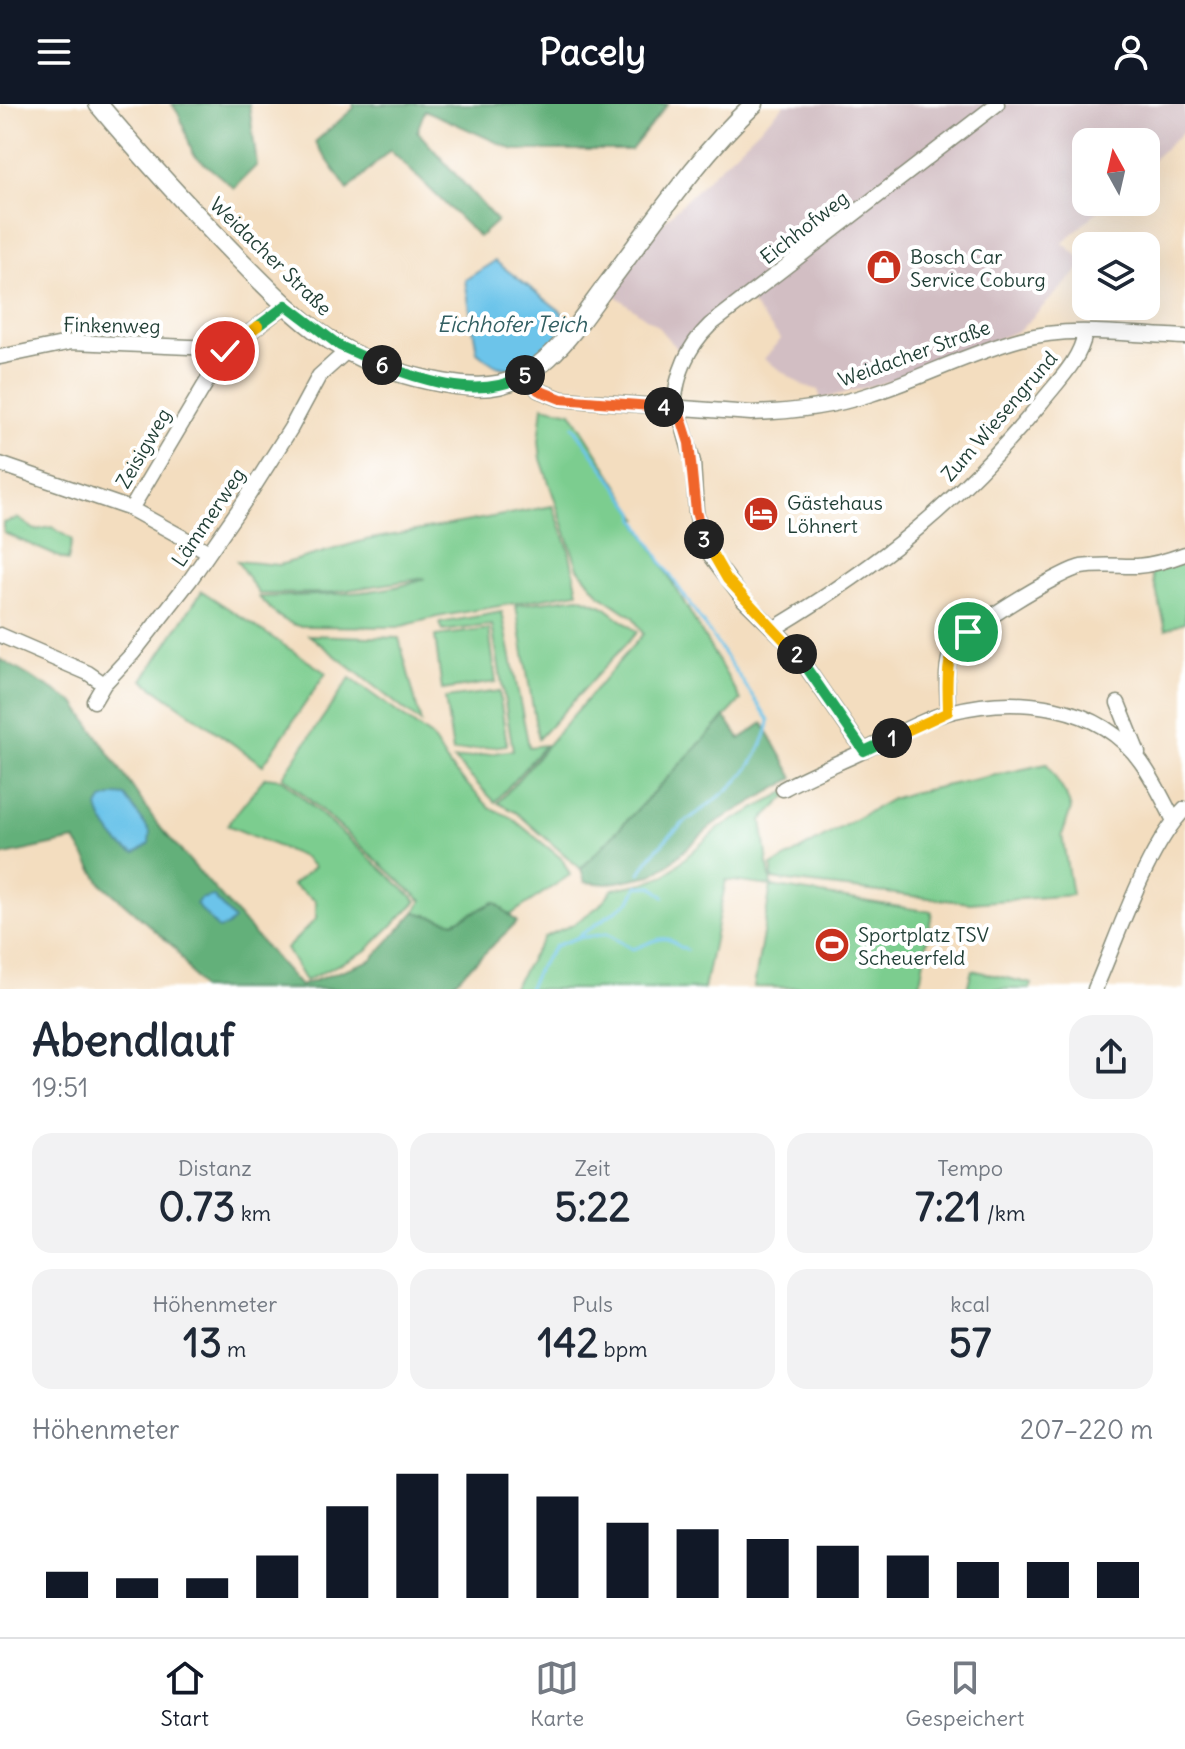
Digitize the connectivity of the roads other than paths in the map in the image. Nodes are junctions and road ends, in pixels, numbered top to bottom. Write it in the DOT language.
graph roads {
  1 [pos="98,104"];
  2 [pos="754,104"];
  3 [pos="997,104"];
  4 [pos="286,305"];
  5 [pos="1085,333"];
  6 [pos="1185,337"];
  7 [pos="348,350"];
  8 [pos="225,351"];
  9 [pos="0,357"];
  10 [pos="526,374"];
  11 [pos="676,408"];
  12 [pos="0,464"];
  13 [pos="131,509"];
  14 [pos="209,552"];
  15 [pos="1185,554"];
  16 [pos="775,628"];
  17 [pos="0,635"];
  18 [pos="104,684"];
  19 [pos="94,701"];
  20 [pos="1118,703"];
  21 [pos="948,712"];
  22 [pos="864,751"];
  23 [pos="1141,761"];
  24 [pos="783,789"];
  25 [pos="1185,809"];
  26 [pos="1174,821"];
  27 [pos="1095,989"];
  1 -- 4 [label="main road, Weidacher Straße"];
  2 -- 10 [label="main road"];
  3 -- 11 [label="street, Eichhofweg"];
  4 -- 7 [label="main road, Weidacher Straße"];
  4 -- 8 [label="street, Zeisigweg"];
  5 -- 6 [label="street, Weidacher Straße"];
  5 -- 11 [label="street, Weidacher Straße"];
  5 -- 16 [label="street, Zum Wiesengrund"];
  7 -- 10 [label="main road, Weidacher Straße"];
  7 -- 14 [label="street, Lämmerweg"];
  8 -- 9 [label="street, Finkenweg"];
  8 -- 13 [label="street, Zeisigweg"];
  10 -- 11 [label="street, Weidacher Straße"];
  11 -- 16 [label="street"];
  12 -- 13 [label="street"];
  13 -- 14 [label="street"];
  14 -- 18 [label="street, Lämmerweg"];
  15 -- 21 [label="street"];
  16 -- 22 [label="street"];
  17 -- 18 [label="street"];
  18 -- 19 [label="street, Lämmerweg"];
  20 -- 23 [label="street"];
  21 -- 22 [label="street"];
  21 -- 23 [label="street"];
  22 -- 24 [label="street"];
  23 -- 26 [label="street"];
  25 -- 26 [label="street"];
  26 -- 27 [label="street"];
}
